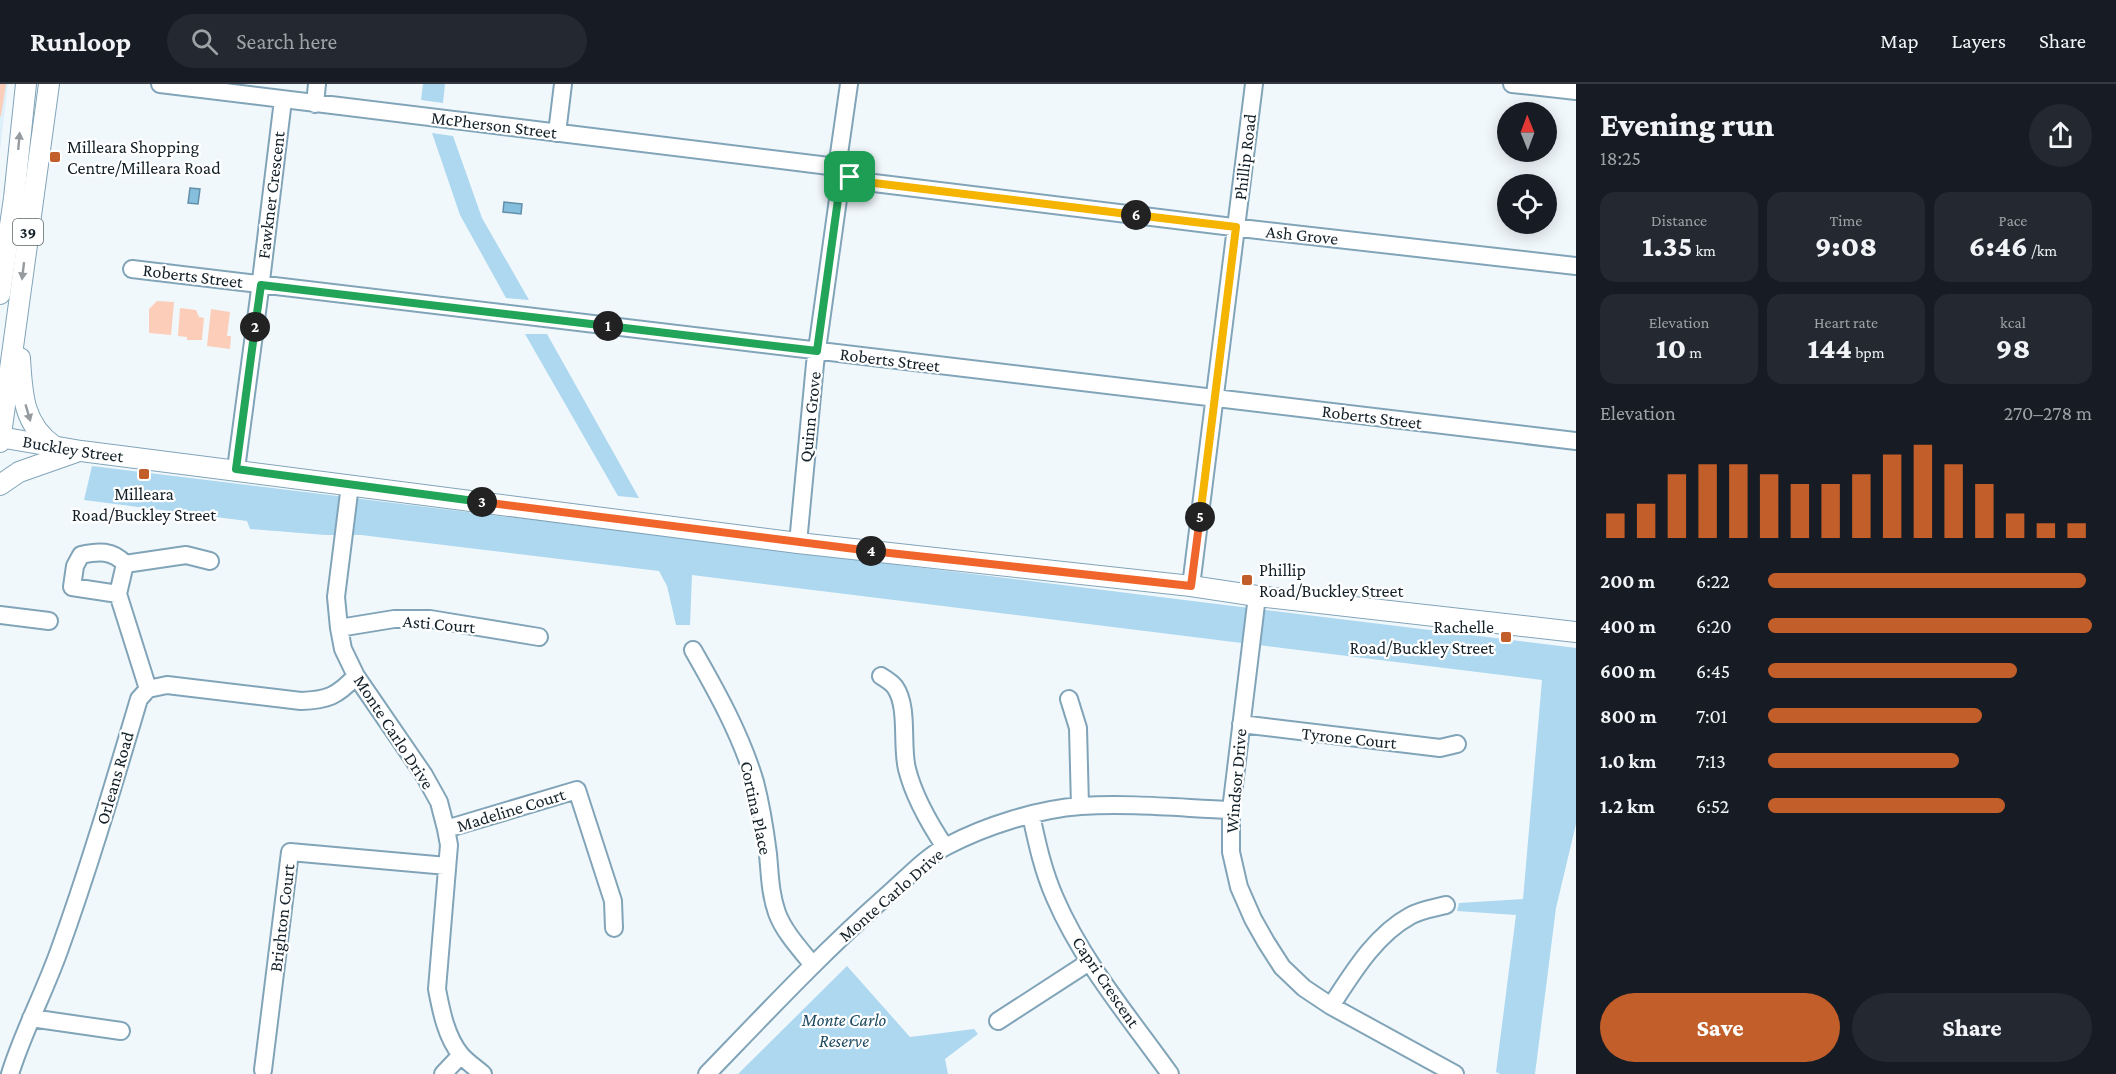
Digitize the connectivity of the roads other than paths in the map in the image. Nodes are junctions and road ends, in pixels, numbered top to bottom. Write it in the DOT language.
graph roads {
  1 [pos="26,84"];
  2 [pos="49,84"];
  3 [pos="160,84"];
  4 [pos="317,84"];
  5 [pos="563,84"];
  6 [pos="849,84"];
  7 [pos="1254,84"];
  8 [pos="1512,84"];
  9 [pos="1576,92"];
  10 [pos="283,100"];
  11 [pos="315,104"];
  12 [pos="557,133"];
  13 [pos="833,163"];
  14 [pos="845,181"];
  15 [pos="1236,227"];
  16 [pos="1576,266"];
  17 [pos="132,269"];
  18 [pos="261,285"];
  19 [pos="0,294"];
  20 [pos="18,313"];
  21 [pos="817,351"];
  22 [pos="1215,399"];
  23 [pos="0,437"];
  24 [pos="1576,441"];
  25 [pos="0,442"];
  26 [pos="54,446"];
  27 [pos="81,451"];
  28 [pos="236,469"];
  29 [pos="0,485"];
  30 [pos="350,485"];
  31 [pos="798,543"];
  32 [pos="210,561"];
  33 [pos="125,564"];
  34 [pos="1191,586"];
  35 [pos="118,594"];
  36 [pos="1257,596"];
  37 [pos="0,615"];
  38 [pos="49,621"];
  39 [pos="339,628"];
  40 [pos="1576,632"];
  41 [pos="538,637"];
  42 [pos="693,650"];
  43 [pos="356,676"];
  44 [pos="881,676"];
  45 [pos="148,689"];
  46 [pos="1069,699"];
  47 [pos="1242,724"];
  48 [pos="1457,744"];
  49 [pos="1080,806"];
  50 [pos="1231,810"];
  51 [pos="1031,815"];
  52 [pos="446,829"];
  53 [pos="945,847"];
  54 [pos="447,866"];
  55 [pos="1446,905"];
  56 [pos="614,928"];
  57 [pos="1089,962"];
  58 [pos="813,965"];
  59 [pos="1331,1006"];
  60 [pos="31,1018"];
  61 [pos="998,1021"];
  62 [pos="121,1032"];
  63 [pos="461,1055"];
  64 [pos="263,1070"];
  65 [pos="10,1074"];
  66 [pos="443,1074"];
  67 [pos="483,1074"];
  68 [pos="707,1074"];
  69 [pos="1170,1074"];
  70 [pos="1455,1074"];
  19 -- 1 [label="main road, 39, one-way"];
  2 -- 20 [label="main road, 39, one-way"];
  3 -- 10 [label="street, McPherson Street"];
  4 -- 11 [label="street"];
  5 -- 12 [label="street"];
  6 -- 13 [label="street"];
  7 -- 15 [label="street, Phillip Road"];
  8 -- 9 [label="street"];
  10 -- 11 [label="street, McPherson Street"];
  10 -- 18 [label="street, Fawkner Crescent"];
  11 -- 12 [label="street, McPherson Street"];
  12 -- 13 [label="street, McPherson Street"];
  13 -- 14 [label="street"];
  14 -- 15 [label="street, Ash Grove"];
  14 -- 21 [label="street, Quinn Grove"];
  15 -- 16 [label="street, Ash Grove"];
  15 -- 22 [label="street, Phillip Road"];
  17 -- 18 [label="street, Roberts Street"];
  18 -- 21 [label="street, Roberts Street"];
  18 -- 28 [label="street, Fawkner Crescent"];
  20 -- 23 [label="main road, 39"];
  20 -- 26 [label="main road, one-way"];
  21 -- 22 [label="street, Roberts Street"];
  21 -- 31 [label="street, Quinn Grove"];
  22 -- 24 [label="street, Roberts Street"];
  22 -- 34 [label="street, Phillip Road"];
  23 -- 25 [label="main road, 39"];
  23 -- 26 [label="main road, Buckley Street"];
  26 -- 27 [label="main road, Buckley Street"];
  27 -- 28 [label="main road, Buckley Street"];
  27 -- 29 [label="main road"];
  28 -- 30 [label="main road, Buckley Street"];
  30 -- 31 [label="main road, Buckley Street"];
  30 -- 39 [label="street, Monte Carlo Drive"];
  31 -- 34 [label="main road, Buckley Street"];
  32 -- 33 [label="street"];
  33 -- 35 [label="street"];
  33 -- 35 [label="street"];
  34 -- 36 [label="main road, Buckley Street"];
  35 -- 45 [label="street"];
  36 -- 40 [label="main road, Buckley Street"];
  36 -- 47 [label="street, Windsor Drive"];
  37 -- 38 [label="street"];
  39 -- 41 [label="street, Asti Court"];
  39 -- 43 [label="street, Monte Carlo Drive"];
  42 -- 58 [label="street, Cortina Place"];
  43 -- 45 [label="street"];
  43 -- 52 [label="street, Monte Carlo Drive"];
  44 -- 53 [label="street"];
  45 -- 60 [label="street, Orleans Road"];
  46 -- 49 [label="street"];
  47 -- 48 [label="street, Tyrone Court"];
  47 -- 50 [label="street, Windsor Drive"];
  49 -- 50 [label="street, Monte Carlo Drive"];
  49 -- 51 [label="street, Monte Carlo Drive"];
  50 -- 59 [label="street, Windsor Drive"];
  51 -- 53 [label="street, Monte Carlo Drive"];
  51 -- 57 [label="street, Capri Crescent"];
  52 -- 54 [label="street, Monte Carlo Drive"];
  52 -- 56 [label="street, Madeline Court"];
  53 -- 58 [label="street, Monte Carlo Drive"];
  54 -- 63 [label="street, Monte Carlo Drive"];
  54 -- 64 [label="street, Brighton Court"];
  55 -- 59 [label="street"];
  57 -- 61 [label="street"];
  57 -- 69 [label="street, Capri Crescent"];
  58 -- 68 [label="street, Monte Carlo Drive"];
  59 -- 70 [label="street, Windsor Drive"];
  60 -- 62 [label="street"];
  60 -- 65 [label="street, Orleans Road"];
  63 -- 66 [label="street"];
  63 -- 67 [label="street, Monte Carlo Drive"];
}
